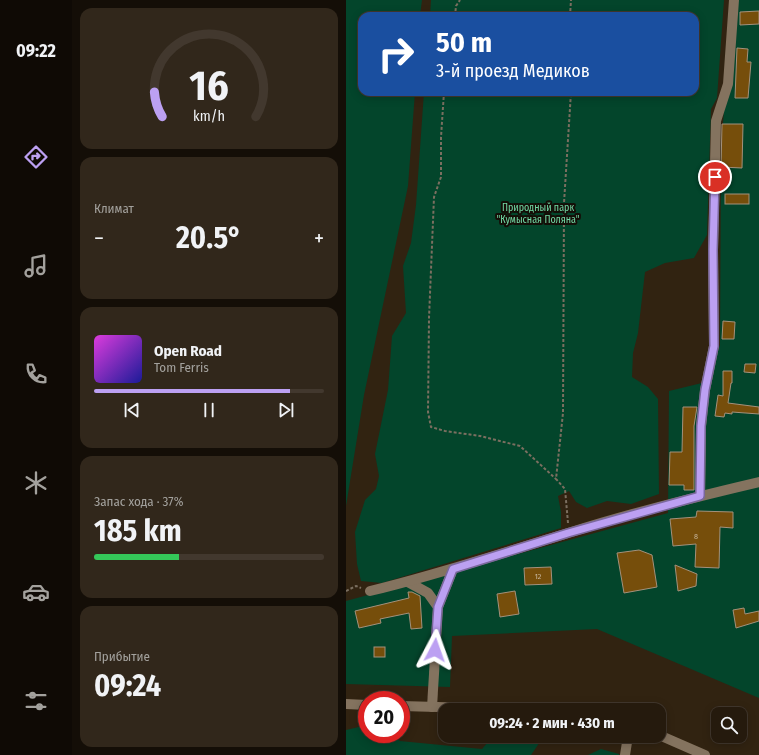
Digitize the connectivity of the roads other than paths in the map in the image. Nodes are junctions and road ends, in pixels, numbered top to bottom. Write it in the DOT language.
graph roads {
  1 [pos="734,0"];
  2 [pos="759,482"];
  3 [pos="700,496"];
  4 [pos="453,569"];
  5 [pos="408,582"];
  6 [pos="370,591"];
  7 [pos="438,607"];
  8 [pos="346,704"];
  9 [pos="358,705"];
  10 [pos="410,706"];
  11 [pos="432,707"];
  12 [pos="438,707"];
  13 [pos="666,738"];
  14 [pos="627,743"];
  15 [pos="625,755"];
  16 [pos="705,755"];
  1 -- 3 [label="street"];
  2 -- 3 [label="street"];
  3 -- 4 [label="street"];
  4 -- 5 [label="street"];
  4 -- 7 [label="street"];
  5 -- 6 [label="street"];
  5 -- 7 [label="street"];
  7 -- 11 [label="street"];
  8 -- 9 [label="street"];
  10 -- 11 [label="street"];
  11 -- 12 [label="street"];
  13 -- 16 [label="street"];
  14 -- 15 [label="street"];
}
